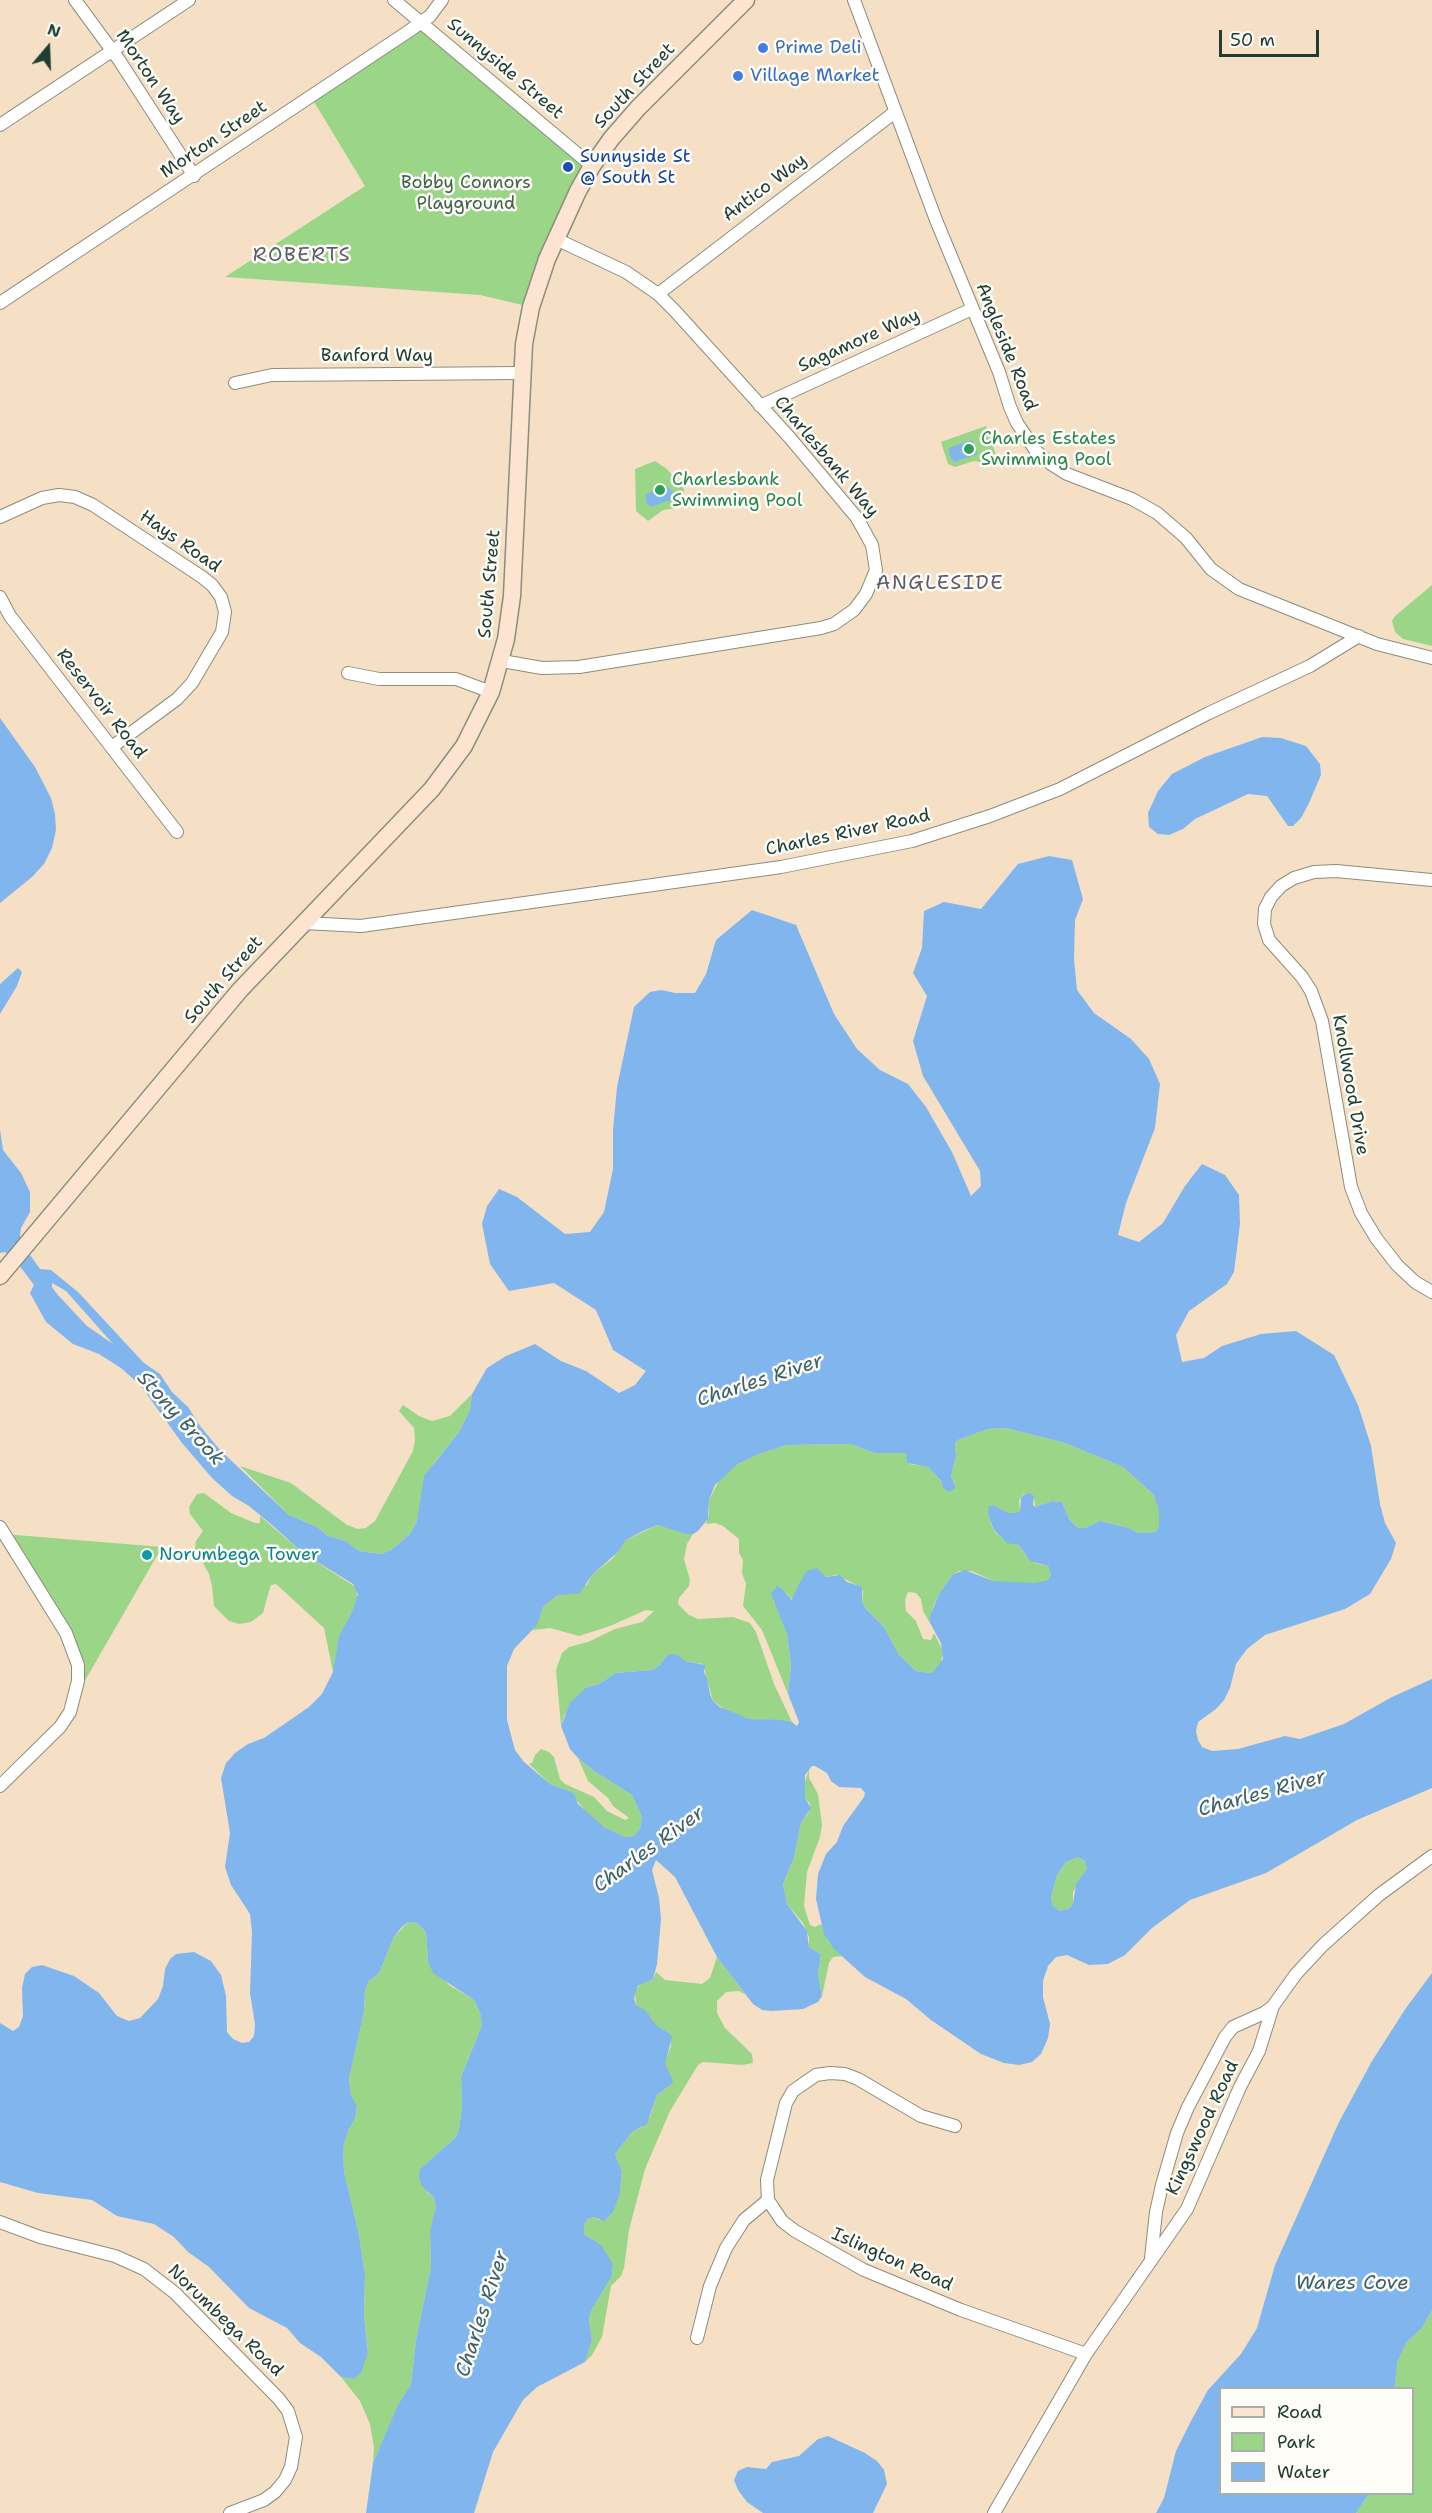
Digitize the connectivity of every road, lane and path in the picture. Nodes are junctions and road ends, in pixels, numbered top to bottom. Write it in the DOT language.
graph roads {
  1 [pos="75,0"];
  2 [pos="189,0"];
  3 [pos="394,0"];
  4 [pos="442,0"];
  5 [pos="746,0"];
  6 [pos="854,0"];
  7 [pos="420,23"];
  8 [pos="112,52"];
  9 [pos="895,112"];
  10 [pos="0,125"];
  11 [pos="592,166"];
  12 [pos="194,176"];
  13 [pos="556,239"];
  14 [pos="658,294"];
  15 [pos="0,303"];
  16 [pos="972,309"];
  17 [pos="521,373"];
  18 [pos="235,383"];
  19 [pos="760,406"];
  20 [pos="0,517"];
  21 [pos="0,597"];
  22 [pos="1359,636"];
  23 [pos="1432,658"];
  24 [pos="502,661"];
  25 [pos="348,673"];
  26 [pos="491,692"];
  27 [pos="112,747"];
  28 [pos="177,832"];
  29 [pos="1432,880"];
  30 [pos="304,924"];
  31 [pos="1,1275"];
  32 [pos="1432,1292"];
  33 [pos="0,1527"];
  34 [pos="0,1785"];
  35 [pos="1432,1856"];
  36 [pos="1273,2006"];
  37 [pos="955,2126"];
  38 [pos="768,2200"];
  39 [pos="0,2222"];
  40 [pos="1151,2259"];
  41 [pos="697,2338"];
  42 [pos="1086,2354"];
  43 [pos="230,2513"];
  44 [pos="994,2513"];
  1 -- 8 [label="street, Morton Way"];
  2 -- 8 [label="street"];
  3 -- 7 [label="street, Sunnyside Street"];
  4 -- 7 [label="street, Morton Street"];
  5 -- 11 [label="main road, South Street"];
  6 -- 9 [label="street, Angleside Road"];
  7 -- 11 [label="street, Sunnyside Street"];
  7 -- 12 [label="street, Morton Street"];
  8 -- 10 [label="street"];
  8 -- 12 [label="street, Morton Way"];
  9 -- 14 [label="street, Antico Way"];
  9 -- 16 [label="street, Angleside Road"];
  11 -- 13 [label="main road, South Street"];
  12 -- 15 [label="street, Morton Street"];
  13 -- 14 [label="street, Charlesbank Way"];
  13 -- 17 [label="main road, South Street"];
  14 -- 19 [label="street, Charlesbank Way"];
  16 -- 19 [label="street, Sagamore Way"];
  16 -- 22 [label="street, Angleside Road"];
  17 -- 18 [label="street, Banford Way"];
  17 -- 24 [label="main road, South Street"];
  19 -- 24 [label="street, Charlesbank Way"];
  20 -- 27 [label="street, Hays Road"];
  21 -- 27 [label="street, Reservoir Road"];
  22 -- 23 [label="street, Angleside Road"];
  22 -- 30 [label="street, Charles River Road"];
  24 -- 26 [label="main road, South Street"];
  25 -- 26 [label="street"];
  26 -- 30 [label="main road, South Street"];
  27 -- 28 [label="street, Reservoir Road"];
  29 -- 32 [label="street, Knollwood Drive"];
  30 -- 31 [label="main road, South Street"];
  33 -- 34 [label="street"];
  35 -- 36 [label="street, Kingswood Road"];
  36 -- 40 [label="street, Kingswood Road"];
  36 -- 40 [label="street, Kingswood Road"];
  37 -- 38 [label="street"];
  38 -- 41 [label="street"];
  38 -- 42 [label="street, Islington Road"];
  39 -- 43 [label="street, Norumbega Road"];
  40 -- 42 [label="street, Kingswood Road"];
  42 -- 44 [label="street"];
}
